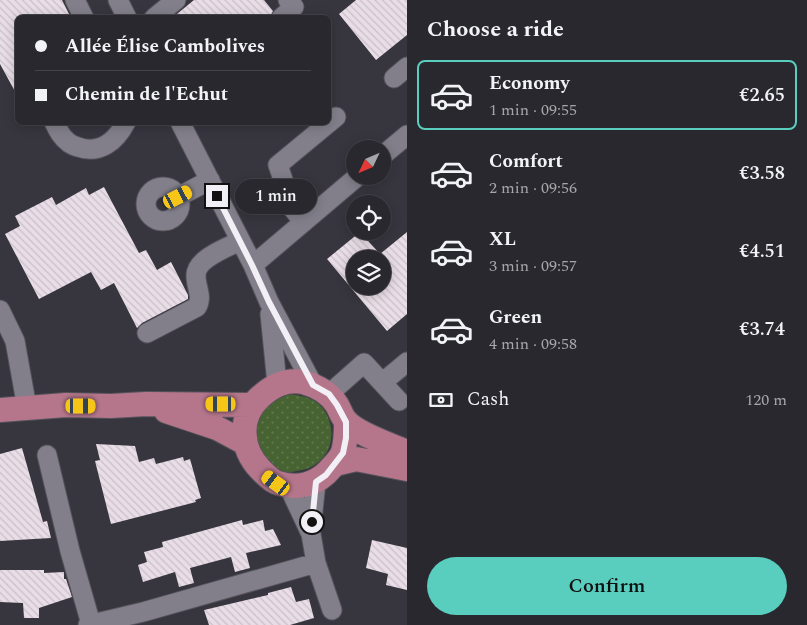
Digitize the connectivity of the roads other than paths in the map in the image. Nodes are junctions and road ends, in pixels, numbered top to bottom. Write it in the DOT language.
graph roads {
  1 [pos="75,0"];
  2 [pos="118,0"];
  3 [pos="176,0"];
  4 [pos="288,0"];
  5 [pos="82,15"];
  6 [pos="126,15"];
  7 [pos="158,15"];
  8 [pos="285,15"];
  9 [pos="336,117"];
  10 [pos="331,121"];
  11 [pos="56,125"];
  12 [pos="124,125"];
  13 [pos="182,125"];
  14 [pos="326,125"];
  15 [pos="407,135"];
  16 [pos="391,148"];
  17 [pos="210,180"];
  18 [pos="347,185"];
  19 [pos="178,197"];
  20 [pos="304,222"];
  21 [pos="240,241"];
  22 [pos="252,265"];
  23 [pos="269,302"];
  24 [pos="2,321"];
  25 [pos="146,333"];
  26 [pos="407,362"];
  27 [pos="382,382"];
  28 [pos="277,384"];
  29 [pos="321,390"];
  30 [pos="399,402"];
  31 [pos="146,404"];
  32 [pos="252,405"];
  33 [pos="27,408"];
  34 [pos="0,410"];
  35 [pos="346,422"];
  36 [pos="245,443"];
  37 [pos="407,452"];
  38 [pos="47,455"];
  39 [pos="335,464"];
  40 [pos="407,469"];
  41 [pos="316,482"];
  42 [pos="288,485"];
  43 [pos="311,534"];
  44 [pos="316,563"];
  45 [pos="332,610"];
  46 [pos="90,625"];
  1 -- 5 [label="street"];
  2 -- 6 [label="street"];
  3 -- 7 [label="street"];
  4 -- 8 [label="street"];
  9 -- 10 [label="street"];
  11 -- 12 [label="street"];
  13 -- 17 [label="street"];
  14 -- 20 [label="street"];
  15 -- 16 [label="street"];
  17 -- 19 [label="street"];
  17 -- 21 [label="street"];
  18 -- 20 [label="street"];
  20 -- 22 [label="street"];
  21 -- 22 [label="street"];
  21 -- 25 [label="street"];
  22 -- 23 [label="street"];
  23 -- 28 [label="street"];
  23 -- 29 [label="street"];
  24 -- 33 [label="street"];
  26 -- 27 [label="street"];
  27 -- 29 [label="street"];
  27 -- 30 [label="street"];
  28 -- 29 [label="main road"];
  28 -- 32 [label="main road"];
  29 -- 35 [label="main road"];
  31 -- 32 [label="main road"];
  31 -- 33 [label="main road"];
  31 -- 36 [label="main road"];
  32 -- 36 [label="main road"];
  33 -- 34 [label="main road"];
  35 -- 37 [label="main road"];
  35 -- 39 [label="main road"];
  36 -- 42 [label="main road"];
  38 -- 46 [label="street"];
  39 -- 40 [label="main road"];
  39 -- 41 [label="main road"];
  41 -- 42 [label="main road"];
  41 -- 43 [label="street"];
  42 -- 43 [label="street"];
  43 -- 44 [label="street"];
  44 -- 45 [label="street"];
  44 -- 46 [label="street"];
}
